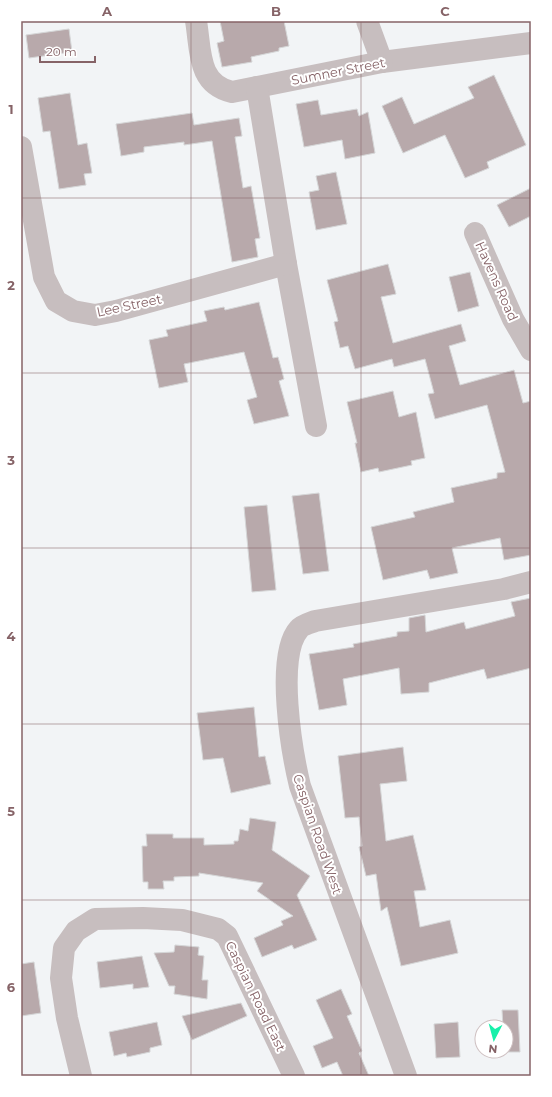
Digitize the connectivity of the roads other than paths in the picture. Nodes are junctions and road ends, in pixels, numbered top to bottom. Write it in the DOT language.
graph roads {
  1 [pos="196,21"];
  2 [pos="367,21"];
  3 [pos="531,43"];
  4 [pos="382,62"];
  5 [pos="257,87"];
  6 [pos="21,148"];
  7 [pos="475,233"];
  8 [pos="286,264"];
  9 [pos="531,350"];
  10 [pos="316,426"];
  11 [pos="531,582"];
  12 [pos="81,1076"];
  13 [pos="294,1076"];
  14 [pos="406,1076"];
  1 -- 5 [label="street, Sumner Street"];
  2 -- 4 [label="street"];
  3 -- 4 [label="street, Sumner Street"];
  4 -- 5 [label="street, Sumner Street"];
  5 -- 8 [label="street"];
  6 -- 8 [label="street, Lee Street"];
  7 -- 9 [label="street, Havens Road"];
  8 -- 10 [label="street"];
  11 -- 14 [label="street, Caspian Road West"];
  12 -- 13 [label="street, Caspian Road East"];
}
